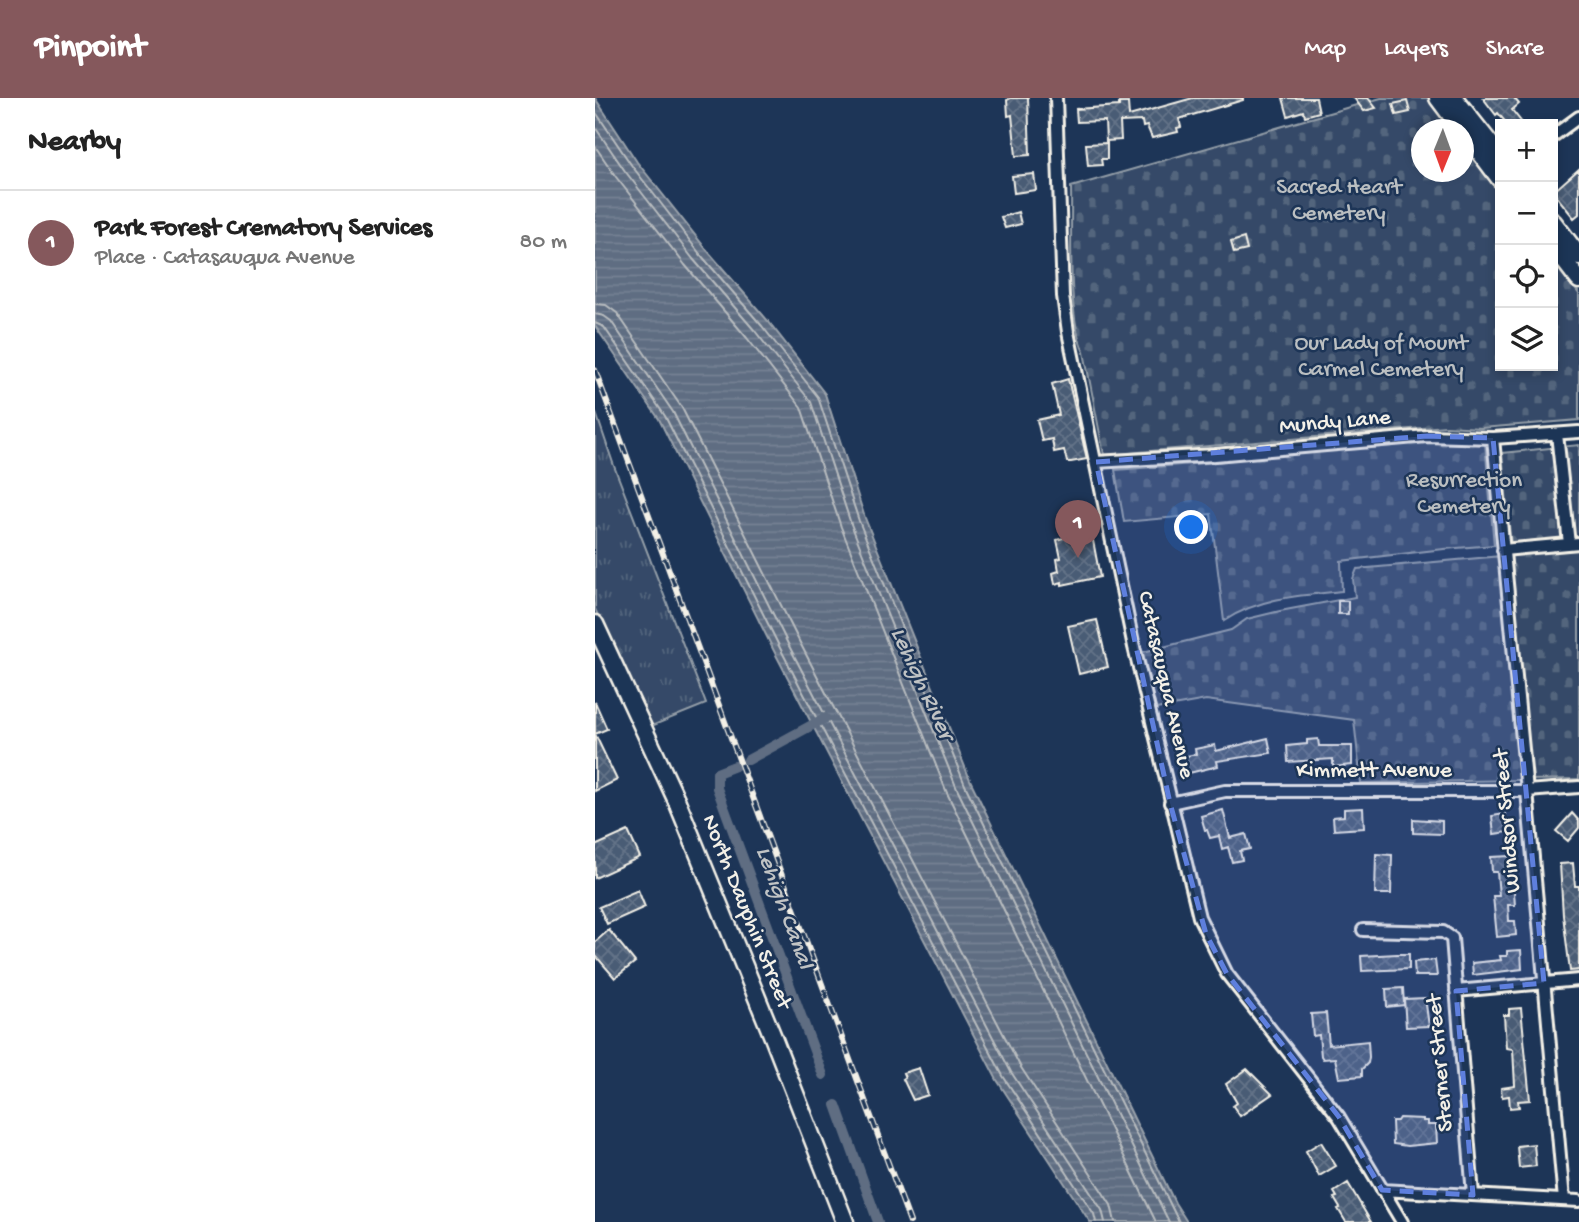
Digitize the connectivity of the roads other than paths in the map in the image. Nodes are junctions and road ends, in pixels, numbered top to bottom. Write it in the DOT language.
graph roads {
  1 [pos="1056,98"];
  2 [pos="1438,98"];
  3 [pos="1454,98"];
  4 [pos="1579,117"];
  5 [pos="1454,119"];
  6 [pos="1558,132"];
  7 [pos="1474,145"];
  8 [pos="1495,150"];
  9 [pos="1495,172"];
  10 [pos="1558,229"];
  11 [pos="1558,253"];
  12 [pos="1579,256"];
  13 [pos="1579,280"];
  14 [pos="1579,432"];
  15 [pos="1557,434"];
  16 [pos="1493,438"];
  17 [pos="1096,462"];
  18 [pos="1574,544"];
  19 [pos="1503,550"];
  20 [pos="596,628"];
  21 [pos="1579,787"];
  22 [pos="1527,791"];
  23 [pos="1170,803"];
  24 [pos="1363,930"];
  25 [pos="1579,980"];
  26 [pos="1544,983"];
  27 [pos="1456,991"];
  28 [pos="1382,1190"];
  29 [pos="1473,1195"];
  30 [pos="1563,1200"];
  31 [pos="1579,1201"];
  32 [pos="845,1222"];
  33 [pos="1402,1222"];
  1 -- 17 [label="street, Catasauqua Avenue"];
  2 -- 5 [label="street"];
  3 -- 8 [label="street"];
  4 -- 6 [label="street"];
  7 -- 9 [label="street"];
  10 -- 12 [label="street"];
  11 -- 13 [label="street"];
  14 -- 15 [label="street, Mundy Lane"];
  15 -- 16 [label="street, Mundy Lane"];
  15 -- 18 [label="street"];
  16 -- 17 [label="street, Mundy Lane"];
  16 -- 19 [label="street, Windsor Street"];
  17 -- 23 [label="street, Catasauqua Avenue"];
  18 -- 19 [label="street"];
  19 -- 22 [label="street, Windsor Street"];
  20 -- 32 [label="street, North Dauphin Street"];
  21 -- 22 [label="street, Kimmett Avenue"];
  22 -- 23 [label="street, Kimmett Avenue"];
  22 -- 26 [label="street, Windsor Street"];
  23 -- 28 [label="street, Catasauqua Avenue"];
  24 -- 27 [label="street, Sterner Street"];
  25 -- 26 [label="street"];
  26 -- 27 [label="street"];
  26 -- 30 [label="street, Windsor Street"];
  27 -- 29 [label="street, Sterner Street"];
  28 -- 29 [label="street"];
  28 -- 33 [label="street, Catasauqua Avenue"];
  29 -- 30 [label="street"];
  30 -- 31 [label="street"];
}
